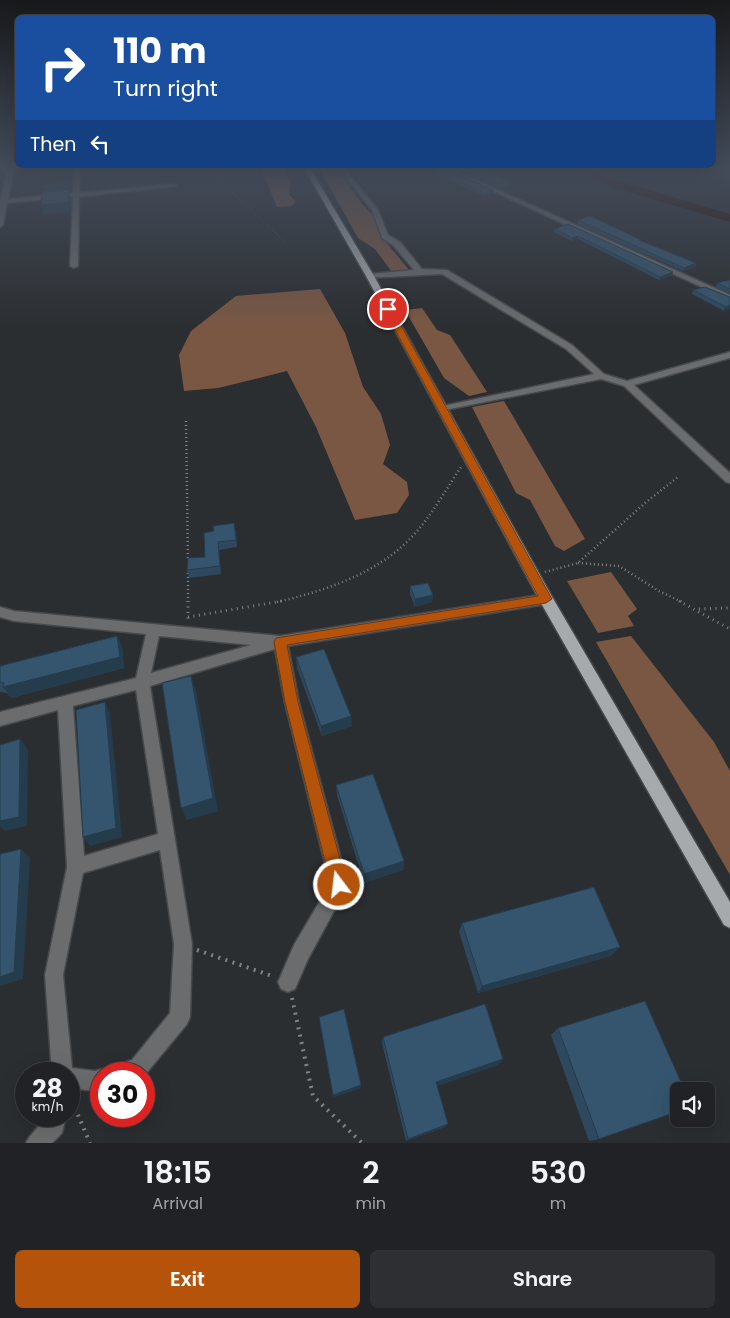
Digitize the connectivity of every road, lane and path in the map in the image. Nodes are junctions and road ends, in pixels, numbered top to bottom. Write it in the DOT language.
graph roads {
  1 [pos="75,221"];
  2 [pos="263,221"];
  3 [pos="338,221"];
  4 [pos="379,221"];
  5 [pos="562,221"];
  6 [pos="286,243"];
  7 [pos="74,266"];
  8 [pos="420,272"];
  9 [pos="370,276"];
  10 [pos="730,298"];
  11 [pos="730,355"];
  12 [pos="601,376"];
  13 [pos="627,384"];
  14 [pos="443,409"];
  15 [pos="186,420"];
  16 [pos="468,456"];
  17 [pos="678,477"];
  18 [pos="730,479"];
  19 [pos="188,560"];
  20 [pos="578,563"];
  21 [pos="188,570"];
  22 [pos="534,576"];
  23 [pos="546,599"];
  24 [pos="730,608"];
  25 [pos="697,609"];
  26 [pos="0,612"];
  27 [pos="188,617"];
  28 [pos="154,629"];
  29 [pos="730,629"];
  30 [pos="188,634"];
  31 [pos="280,642"];
  32 [pos="142,682"];
  33 [pos="64,702"];
  34 [pos="0,719"];
  35 [pos="167,840"];
  36 [pos="76,867"];
  37 [pos="730,919"];
  38 [pos="183,944"];
  39 [pos="288,982"];
  40 [pos="61,1062"];
  41 [pos="143,1062"];
  42 [pos="80,1119"];
  43 [pos="52,1127"];
  44 [pos="37,1143"];
  45 [pos="90,1143"];
  46 [pos="362,1143"];
  1 -- 7 [label="street"];
  2 -- 6 [label="path"];
  3 -- 9 [label="main road"];
  4 -- 8 [label="street"];
  5 -- 10 [label="street"];
  8 -- 9 [label="street"];
  8 -- 12 [label="street"];
  9 -- 14 [label="main road"];
  11 -- 13 [label="street"];
  12 -- 13 [label="street"];
  12 -- 14 [label="street"];
  13 -- 18 [label="street"];
  14 -- 16 [label="main road"];
  15 -- 19 [label="path"];
  16 -- 22 [label="main road"];
  16 -- 27 [label="path"];
  17 -- 20 [label="path"];
  20 -- 22 [label="path"];
  20 -- 25 [label="path"];
  21 -- 27 [label="path"];
  22 -- 23 [label="main road"];
  23 -- 31 [label="street"];
  23 -- 37 [label="main road"];
  24 -- 25 [label="path"];
  25 -- 29 [label="path"];
  26 -- 28 [label="street"];
  27 -- 30 [label="path"];
  28 -- 30 [label="street"];
  28 -- 32 [label="street"];
  30 -- 31 [label="street"];
  31 -- 32 [label="street"];
  31 -- 39 [label="street"];
  32 -- 33 [label="street"];
  32 -- 35 [label="street"];
  33 -- 34 [label="street"];
  33 -- 36 [label="street"];
  35 -- 36 [label="street"];
  35 -- 38 [label="street"];
  36 -- 40 [label="street"];
  38 -- 39 [label="path"];
  38 -- 41 [label="street"];
  39 -- 46 [label="path"];
  42 -- 45 [label="path"];
  43 -- 44 [label="street"];
}
